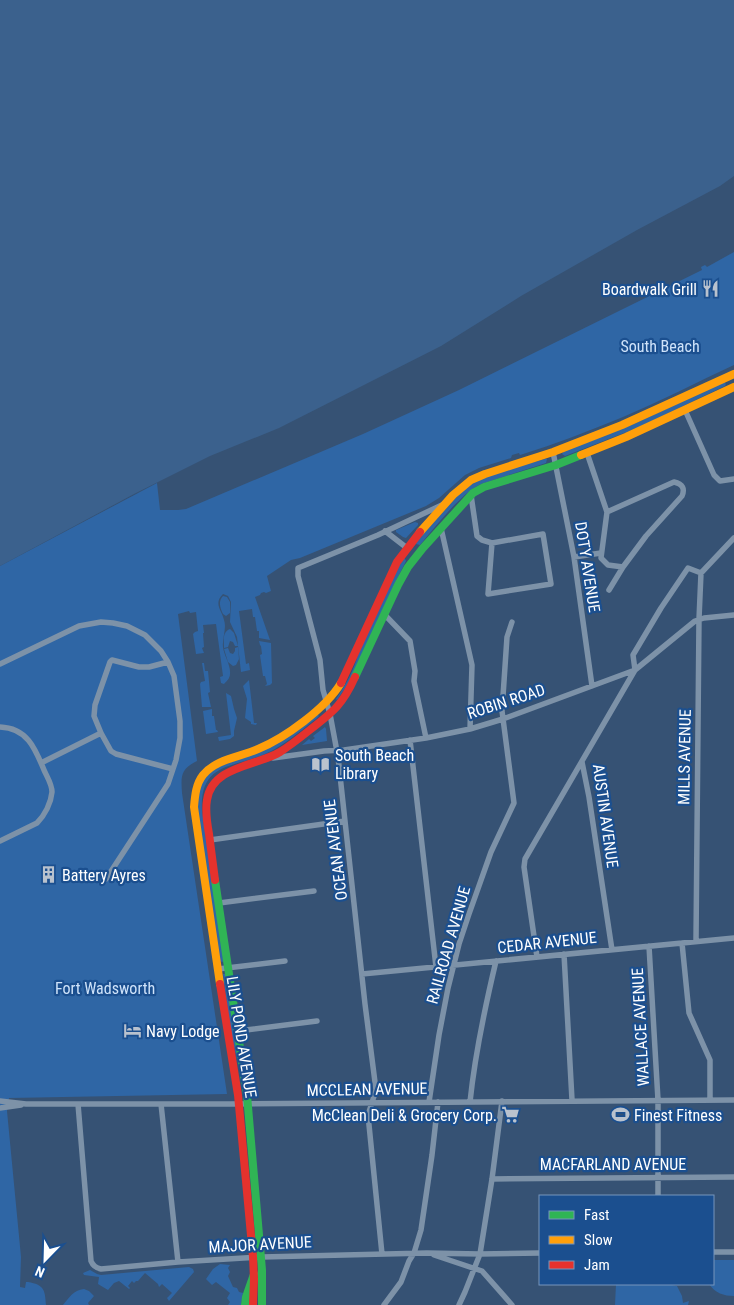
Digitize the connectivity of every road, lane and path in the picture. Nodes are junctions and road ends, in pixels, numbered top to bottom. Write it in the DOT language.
graph roads {
  1 [pos="731,375"];
  2 [pos="734,387"];
  3 [pos="685,410"];
  4 [pos="553,452"];
  5 [pos="587,453"];
  6 [pos="556,465"];
  7 [pos="734,480"];
  8 [pos="471,495"];
  9 [pos="446,503"];
  10 [pos="607,512"];
  11 [pos="441,528"];
  12 [pos="385,531"];
  13 [pos="734,538"];
  14 [pos="492,543"];
  15 [pos="407,548"];
  16 [pos="601,553"];
  17 [pos="574,557"];
  18 [pos="623,567"];
  19 [pos="701,573"];
  20 [pos="609,590"];
  21 [pos="384,614"];
  22 [pos="734,615"];
  23 [pos="699,619"];
  24 [pos="512,622"];
  25 [pos="168,662"];
  26 [pos="0,664"];
  27 [pos="635,670"];
  28 [pos="592,686"];
  29 [pos="326,701"];
  30 [pos="330,714"];
  31 [pos="503,719"];
  32 [pos="0,727"];
  33 [pos="470,729"];
  34 [pos="101,733"];
  35 [pos="426,738"];
  36 [pos="410,740"];
  37 [pos="336,750"];
  38 [pos="266,759"];
  39 [pos="582,762"];
  40 [pos="42,763"];
  41 [pos="173,769"];
  42 [pos="345,821"];
  43 [pos="210,840"];
  44 [pos="0,841"];
  45 [pos="106,879"];
  46 [pos="314,891"];
  47 [pos="219,903"];
  48 [pos="734,938"];
  49 [pos="696,942"];
  50 [pos="682,943"];
  51 [pos="649,946"];
  52 [pos="612,950"];
  53 [pos="564,954"];
  54 [pos="537,957"];
  55 [pos="285,961"];
  56 [pos="496,961"];
  57 [pos="454,965"];
  58 [pos="436,967"];
  59 [pos="229,968"];
  60 [pos="218,969"];
  61 [pos="362,974"];
  62 [pos="317,1021"];
  63 [pos="238,1031"];
  64 [pos="572,1100"];
  65 [pos="658,1100"];
  66 [pos="710,1100"];
  67 [pos="734,1100"];
  68 [pos="0,1101"];
  69 [pos="372,1102"];
  70 [pos="429,1102"];
  71 [pos="438,1102"];
  72 [pos="470,1102"];
  73 [pos="502,1102"];
  74 [pos="26,1104"];
  75 [pos="78,1104"];
  76 [pos="162,1104"];
  77 [pos="239,1104"];
  78 [pos="248,1104"];
  79 [pos="0,1108"];
  80 [pos="658,1178"];
  81 [pos="734,1178"];
  82 [pos="492,1179"];
  83 [pos="658,1195"];
  84 [pos="714,1252"];
  85 [pos="734,1252"];
  86 [pos="414,1253"];
  87 [pos="427,1253"];
  88 [pos="382,1254"];
  89 [pos="480,1254"];
  90 [pos="539,1254"];
  91 [pos="253,1257"];
  92 [pos="262,1257"];
  93 [pos="178,1262"];
  94 [pos="475,1268"];
  95 [pos="254,1274"];
  96 [pos="245,1305"];
  97 [pos="252,1305"];
  98 [pos="262,1305"];
  99 [pos="384,1305"];
  100 [pos="459,1305"];
  101 [pos="512,1305"];
  1 -- 2 [label="main road"];
  1 -- 4 [label="main road"];
  2 -- 3 [label="main road"];
  3 -- 5 [label="main road"];
  3 -- 7 [label="street"];
  4 -- 6 [label="street, DOTY AVENUE"];
  4 -- 9 [label="main road"];
  5 -- 6 [label="main road"];
  5 -- 10 [label="street"];
  6 -- 8 [label="main road"];
  6 -- 17 [label="street, DOTY AVENUE"];
  8 -- 11 [label="main road"];
  8 -- 14 [label="street"];
  9 -- 12 [label="street"];
  9 -- 15 [label="main road"];
  10 -- 16 [label="street"];
  10 -- 18 [label="street"];
  11 -- 21 [label="main road"];
  11 -- 33 [label="street"];
  12 -- 15 [label="street"];
  12 -- 29 [label="street, OCEAN AVENUE"];
  13 -- 19 [label="street"];
  14 -- 14 [label="street"];
  15 -- 29 [label="main road"];
  16 -- 17 [label="street"];
  16 -- 18 [label="street"];
  17 -- 28 [label="street, DOTY AVENUE"];
  18 -- 20 [label="street"];
  19 -- 23 [label="street, MILLS AVENUE"];
  19 -- 27 [label="street"];
  21 -- 30 [label="main road"];
  21 -- 35 [label="street"];
  22 -- 23 [label="street, ROBIN ROAD"];
  23 -- 27 [label="street, ROBIN ROAD"];
  23 -- 49 [label="street, MILLS AVENUE"];
  24 -- 31 [label="street"];
  25 -- 26 [label="street"];
  25 -- 34 [label="street"];
  25 -- 41 [label="street"];
  27 -- 28 [label="street, ROBIN ROAD"];
  27 -- 39 [label="street, AUSTIN AVENUE"];
  28 -- 31 [label="street, ROBIN ROAD"];
  29 -- 30 [label="street, OCEAN AVENUE"];
  29 -- 60 [label="main road, LILY POND AVENUE"];
  30 -- 37 [label="street, OCEAN AVENUE"];
  30 -- 38 [label="main road"];
  31 -- 33 [label="street, ROBIN ROAD"];
  31 -- 57 [label="street, RAILROAD AVENUE"];
  32 -- 40 [label="street"];
  33 -- 35 [label="street, ROBIN ROAD"];
  34 -- 40 [label="street"];
  34 -- 41 [label="street"];
  35 -- 36 [label="street, ROBIN ROAD"];
  36 -- 37 [label="street, ROBIN ROAD"];
  36 -- 58 [label="street"];
  37 -- 38 [label="street, ROBIN ROAD"];
  37 -- 42 [label="street, OCEAN AVENUE"];
  38 -- 43 [label="main road, LILY POND AVENUE"];
  39 -- 52 [label="street, AUSTIN AVENUE"];
  39 -- 54 [label="street"];
  40 -- 44 [label="street"];
  41 -- 45 [label="street"];
  42 -- 43 [label="street"];
  42 -- 61 [label="street, OCEAN AVENUE"];
  43 -- 47 [label="main road, LILY POND AVENUE"];
  46 -- 47 [label="street"];
  47 -- 59 [label="main road, LILY POND AVENUE"];
  48 -- 49 [label="street, CEDAR AVENUE"];
  49 -- 50 [label="street, CEDAR AVENUE"];
  50 -- 51 [label="street, CEDAR AVENUE"];
  50 -- 66 [label="street"];
  51 -- 52 [label="street, CEDAR AVENUE"];
  51 -- 65 [label="street, WALLACE AVENUE"];
  52 -- 53 [label="street, CEDAR AVENUE"];
  53 -- 54 [label="street, CEDAR AVENUE"];
  53 -- 64 [label="street"];
  54 -- 56 [label="street, CEDAR AVENUE"];
  55 -- 59 [label="street"];
  56 -- 57 [label="street, CEDAR AVENUE"];
  56 -- 72 [label="street"];
  57 -- 58 [label="street, CEDAR AVENUE"];
  57 -- 70 [label="street, RAILROAD AVENUE"];
  58 -- 61 [label="street, CEDAR AVENUE"];
  59 -- 60 [label="street"];
  59 -- 63 [label="main road, LILY POND AVENUE"];
  60 -- 77 [label="main road, LILY POND AVENUE"];
  61 -- 69 [label="street, OCEAN AVENUE"];
  62 -- 63 [label="street"];
  63 -- 78 [label="main road, LILY POND AVENUE"];
  64 -- 65 [label="street, MCCLEAN AVENUE"];
  64 -- 73 [label="street, MCCLEAN AVENUE"];
  65 -- 66 [label="street, MCCLEAN AVENUE"];
  65 -- 80 [label="street, WALLACE AVENUE"];
  66 -- 67 [label="street, MCCLEAN AVENUE"];
  68 -- 74 [label="street, MCCLEAN AVENUE"];
  69 -- 70 [label="street, MCCLEAN AVENUE"];
  69 -- 78 [label="street, MCCLEAN AVENUE"];
  69 -- 88 [label="street, OCEAN AVENUE"];
  70 -- 71 [label="street, MCCLEAN AVENUE"];
  71 -- 72 [label="street, MCCLEAN AVENUE"];
  71 -- 86 [label="street"];
  72 -- 73 [label="street, MCCLEAN AVENUE"];
  73 -- 82 [label="street"];
  74 -- 75 [label="street, MCCLEAN AVENUE"];
  74 -- 79 [label="street"];
  75 -- 76 [label="street, MCCLEAN AVENUE"];
  75 -- 93 [label="street, MAJOR AVENUE"];
  76 -- 77 [label="street, MCCLEAN AVENUE"];
  76 -- 93 [label="street"];
  77 -- 78 [label="street, MCCLEAN AVENUE"];
  77 -- 91 [label="main road, LILY POND AVENUE"];
  78 -- 92 [label="main road, LILY POND AVENUE"];
  80 -- 81 [label="street, MACFARLAND AVENUE"];
  80 -- 82 [label="street, MACFARLAND AVENUE"];
  80 -- 83 [label="street, WALLACE AVENUE"];
  82 -- 89 [label="street"];
  84 -- 85 [label="street"];
  86 -- 87 [label="street, MAJOR AVENUE"];
  86 -- 88 [label="street, MAJOR AVENUE"];
  86 -- 99 [label="street"];
  87 -- 89 [label="street, MAJOR AVENUE"];
  87 -- 94 [label="street, MAJOR AVENUE"];
  88 -- 92 [label="street, MAJOR AVENUE"];
  89 -- 90 [label="street, MAJOR AVENUE"];
  89 -- 94 [label="street"];
  91 -- 92 [label="street, MAJOR AVENUE"];
  91 -- 93 [label="street, MAJOR AVENUE"];
  91 -- 95 [label="main road, LILY POND AVENUE"];
  92 -- 98 [label="main road, LILY POND AVENUE"];
  94 -- 100 [label="street"];
  94 -- 101 [label="street"];
  95 -- 96 [label="main road"];
  95 -- 97 [label="main road, LILY POND AVENUE"];
}
